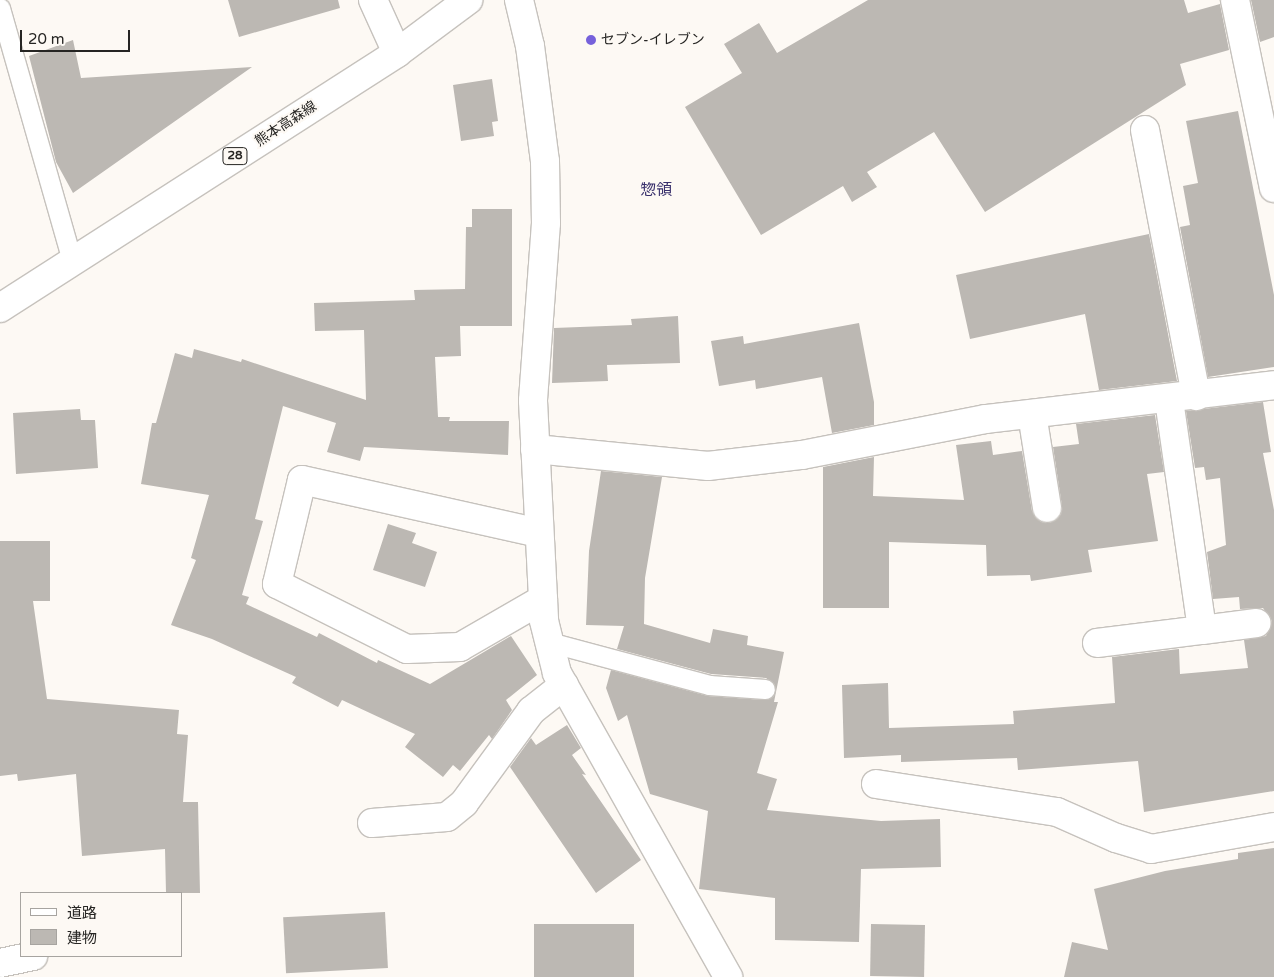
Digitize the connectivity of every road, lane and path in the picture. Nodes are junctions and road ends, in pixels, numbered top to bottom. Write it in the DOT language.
graph roads {
  1 [pos="373,0"];
  2 [pos="468,0"];
  3 [pos="519,0"];
  4 [pos="1235,0"];
  5 [pos="0,8"];
  6 [pos="397,52"];
  7 [pos="1145,130"];
  8 [pos="1274,188"];
  9 [pos="72,261"];
  10 [pos="0,308"];
  11 [pos="1274,385"];
  12 [pos="1196,396"];
  13 [pos="1169,400"];
  14 [pos="1032,414"];
  15 [pos="535,449"];
  16 [pos="1047,508"];
  17 [pos="539,533"];
  18 [pos="543,599"];
  19 [pos="1257,623"];
  20 [pos="1202,630"];
  21 [pos="549,642"];
  22 [pos="1097,643"];
  23 [pos="564,685"];
  24 [pos="765,689"];
  25 [pos="876,784"];
  26 [pos="372,823"];
  27 [pos="1274,827"];
  28 [pos="28,957"];
  29 [pos="0,963"];
  30 [pos="728,977"];
  1 -- 6 [label="street"];
  2 -- 6 [label="street, 熊本高森線 / 28"];
  3 -- 15 [label="street"];
  4 -- 8 [label="street"];
  5 -- 9 [label="lane"];
  6 -- 9 [label="street, 熊本高森線 / 28"];
  7 -- 12 [label="street"];
  9 -- 10 [label="street, 熊本高森線 / 28"];
  11 -- 12 [label="street"];
  12 -- 13 [label="street"];
  13 -- 14 [label="street"];
  13 -- 20 [label="street"];
  14 -- 15 [label="street"];
  14 -- 16 [label="street"];
  15 -- 17 [label="street"];
  17 -- 18 [label="street"];
  17 -- 18 [label="street"];
  18 -- 21 [label="street"];
  19 -- 20 [label="street"];
  20 -- 22 [label="street"];
  21 -- 23 [label="street"];
  21 -- 24 [label="lane"];
  23 -- 26 [label="street"];
  23 -- 30 [label="street"];
  25 -- 27 [label="street"];
  28 -- 29 [label="street"];
}
